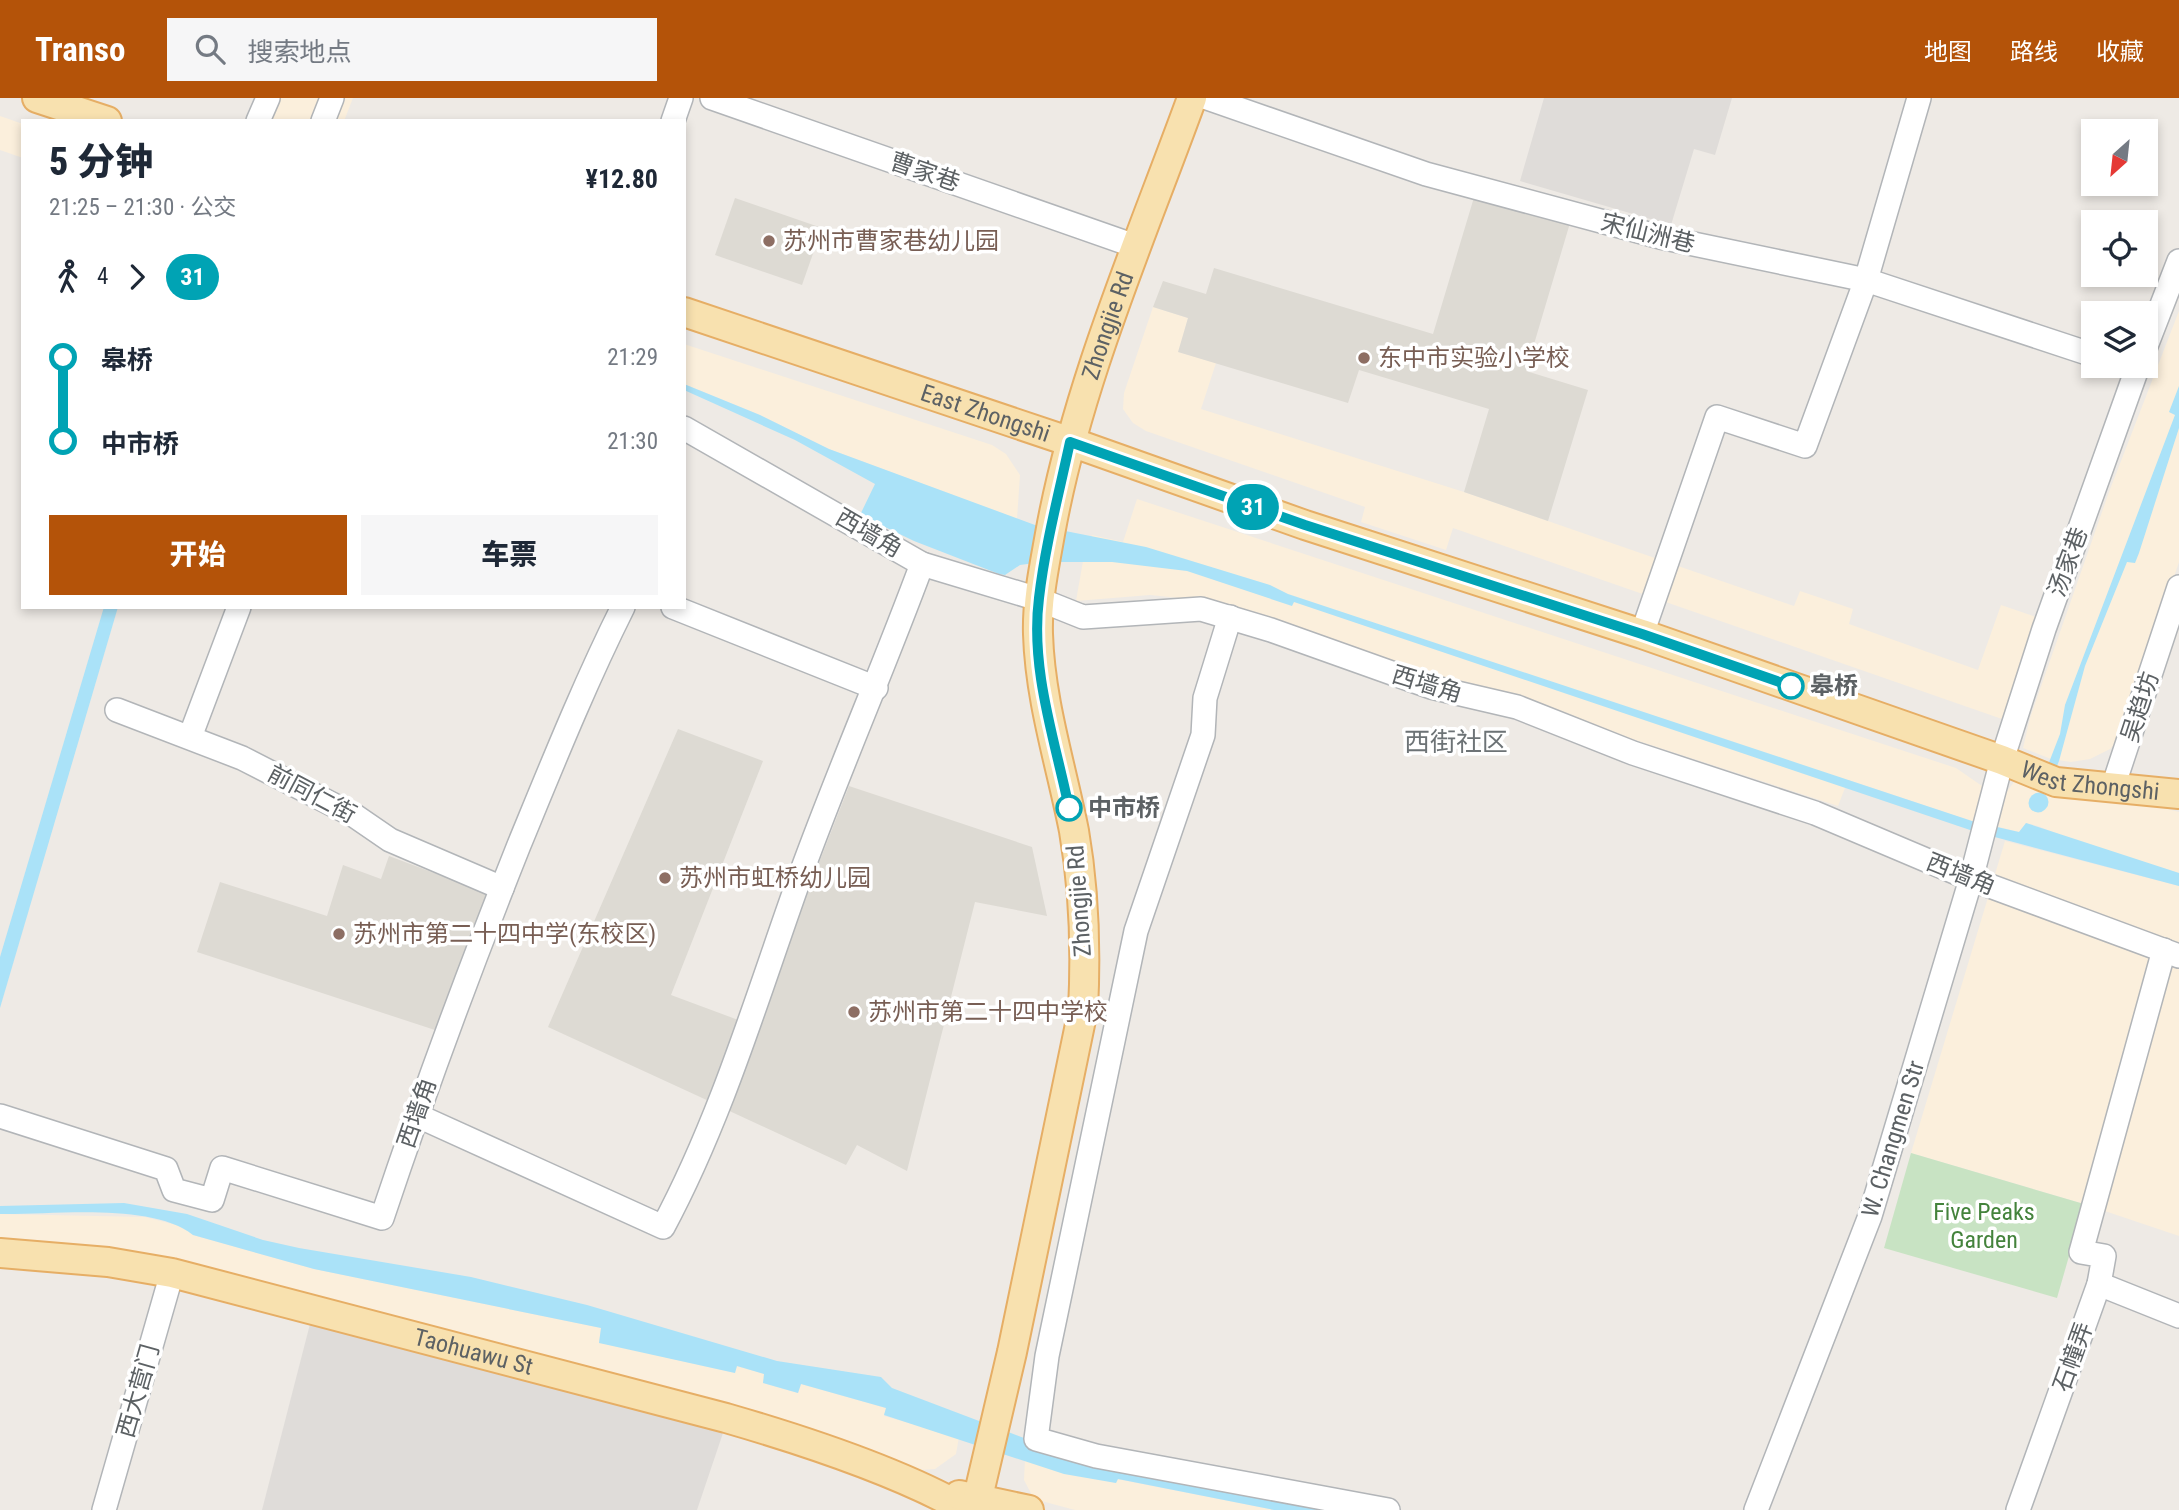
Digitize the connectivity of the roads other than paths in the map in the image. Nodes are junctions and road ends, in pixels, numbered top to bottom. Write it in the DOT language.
graph roads {
  1 [pos="37,98"];
  2 [pos="268,98"];
  3 [pos="332,98"];
  4 [pos="681,98"];
  5 [pos="712,98"];
  6 [pos="1192,98"];
  7 [pos="1207,98"];
  8 [pos="1919,98"];
  9 [pos="101,119"];
  10 [pos="259,119"];
  11 [pos="324,119"];
  12 [pos="674,119"];
  13 [pos="1138,247"];
  14 [pos="2179,261"];
  15 [pos="1866,280"];
  16 [pos="686,313"];
  17 [pos="2158,315"];
  18 [pos="2081,351"];
  19 [pos="2129,378"];
  20 [pos="686,429"];
  21 [pos="1070,442"];
  22 [pos="922,564"];
  23 [pos="2179,587"];
  24 [pos="1040,590"];
  25 [pos="238,609"];
  26 [pos="622,609"];
  27 [pos="678,609"];
  28 [pos="1230,618"];
  29 [pos="1642,634"];
  30 [pos="876,688"];
  31 [pos="117,710"];
  32 [pos="190,737"];
  33 [pos="2002,760"];
  34 [pos="2113,787"];
  35 [pos="2179,794"];
  36 [pos="1971,879"];
  37 [pos="502,888"];
  38 [pos="2171,953"];
  39 [pos="416,1115"];
  40 [pos="0,1116"];
  41 [pos="0,1253"];
  42 [pos="172,1273"];
  43 [pos="2099,1284"];
  44 [pos="2179,1316"];
  45 [pos="975,1497"];
  46 [pos="1759,1509"];
  47 [pos="104,1510"];
  48 [pos="1029,1510"];
  49 [pos="1388,1510"];
  50 [pos="2018,1510"];
  1 -- 9 [label="main road"];
  2 -- 10 [label="street"];
  3 -- 11 [label="street"];
  4 -- 12 [label="street"];
  5 -- 13 [label="street, 曹家巷"];
  6 -- 13 [label="main road, Zhongjie Rd"];
  7 -- 15 [label="street, 宋仙洲巷"];
  8 -- 15 [label="street"];
  13 -- 21 [label="main road, Zhongjie Rd"];
  14 -- 17 [label="street"];
  15 -- 18 [label="street, 宋仙洲巷"];
  15 -- 29 [label="street"];
  16 -- 21 [label="main road, East Zhongshi"];
  19 -- 33 [label="street, 汤家巷"];
  20 -- 22 [label="street, 西墙角"];
  21 -- 24 [label="main road, Zhongjie Rd"];
  21 -- 29 [label="main road, East Zhongshi"];
  22 -- 24 [label="street, 西墙角"];
  22 -- 30 [label="street"];
  23 -- 34 [label="street, 吴趋坊"];
  24 -- 28 [label="street, 西墙角"];
  24 -- 45 [label="main road, Zhongjie Rd"];
  25 -- 32 [label="street"];
  26 -- 37 [label="street, 西墙角"];
  27 -- 30 [label="street"];
  28 -- 36 [label="street, 西墙角"];
  28 -- 49 [label="street"];
  29 -- 33 [label="main road, East Zhongshi"];
  30 -- 39 [label="street"];
  31 -- 32 [label="street, 前同仁街"];
  32 -- 37 [label="street, 前同仁街"];
  33 -- 34 [label="main road, West Zhongshi"];
  33 -- 36 [label="street, W. Changmen Str"];
  34 -- 35 [label="main road, West Zhongshi"];
  36 -- 38 [label="street, 西墙角"];
  36 -- 46 [label="street, W. Changmen Str"];
  37 -- 39 [label="street, 西墙角"];
  38 -- 43 [label="street"];
  39 -- 40 [label="street, 西墙角"];
  41 -- 42 [label="main road, Taohuawu St"];
  42 -- 45 [label="main road, Taohuawu St"];
  42 -- 47 [label="street, 西大营门"];
  43 -- 44 [label="street"];
  43 -- 50 [label="street, 石幢弄"];
  45 -- 48 [label="main road, Taohuawu St"];
}
